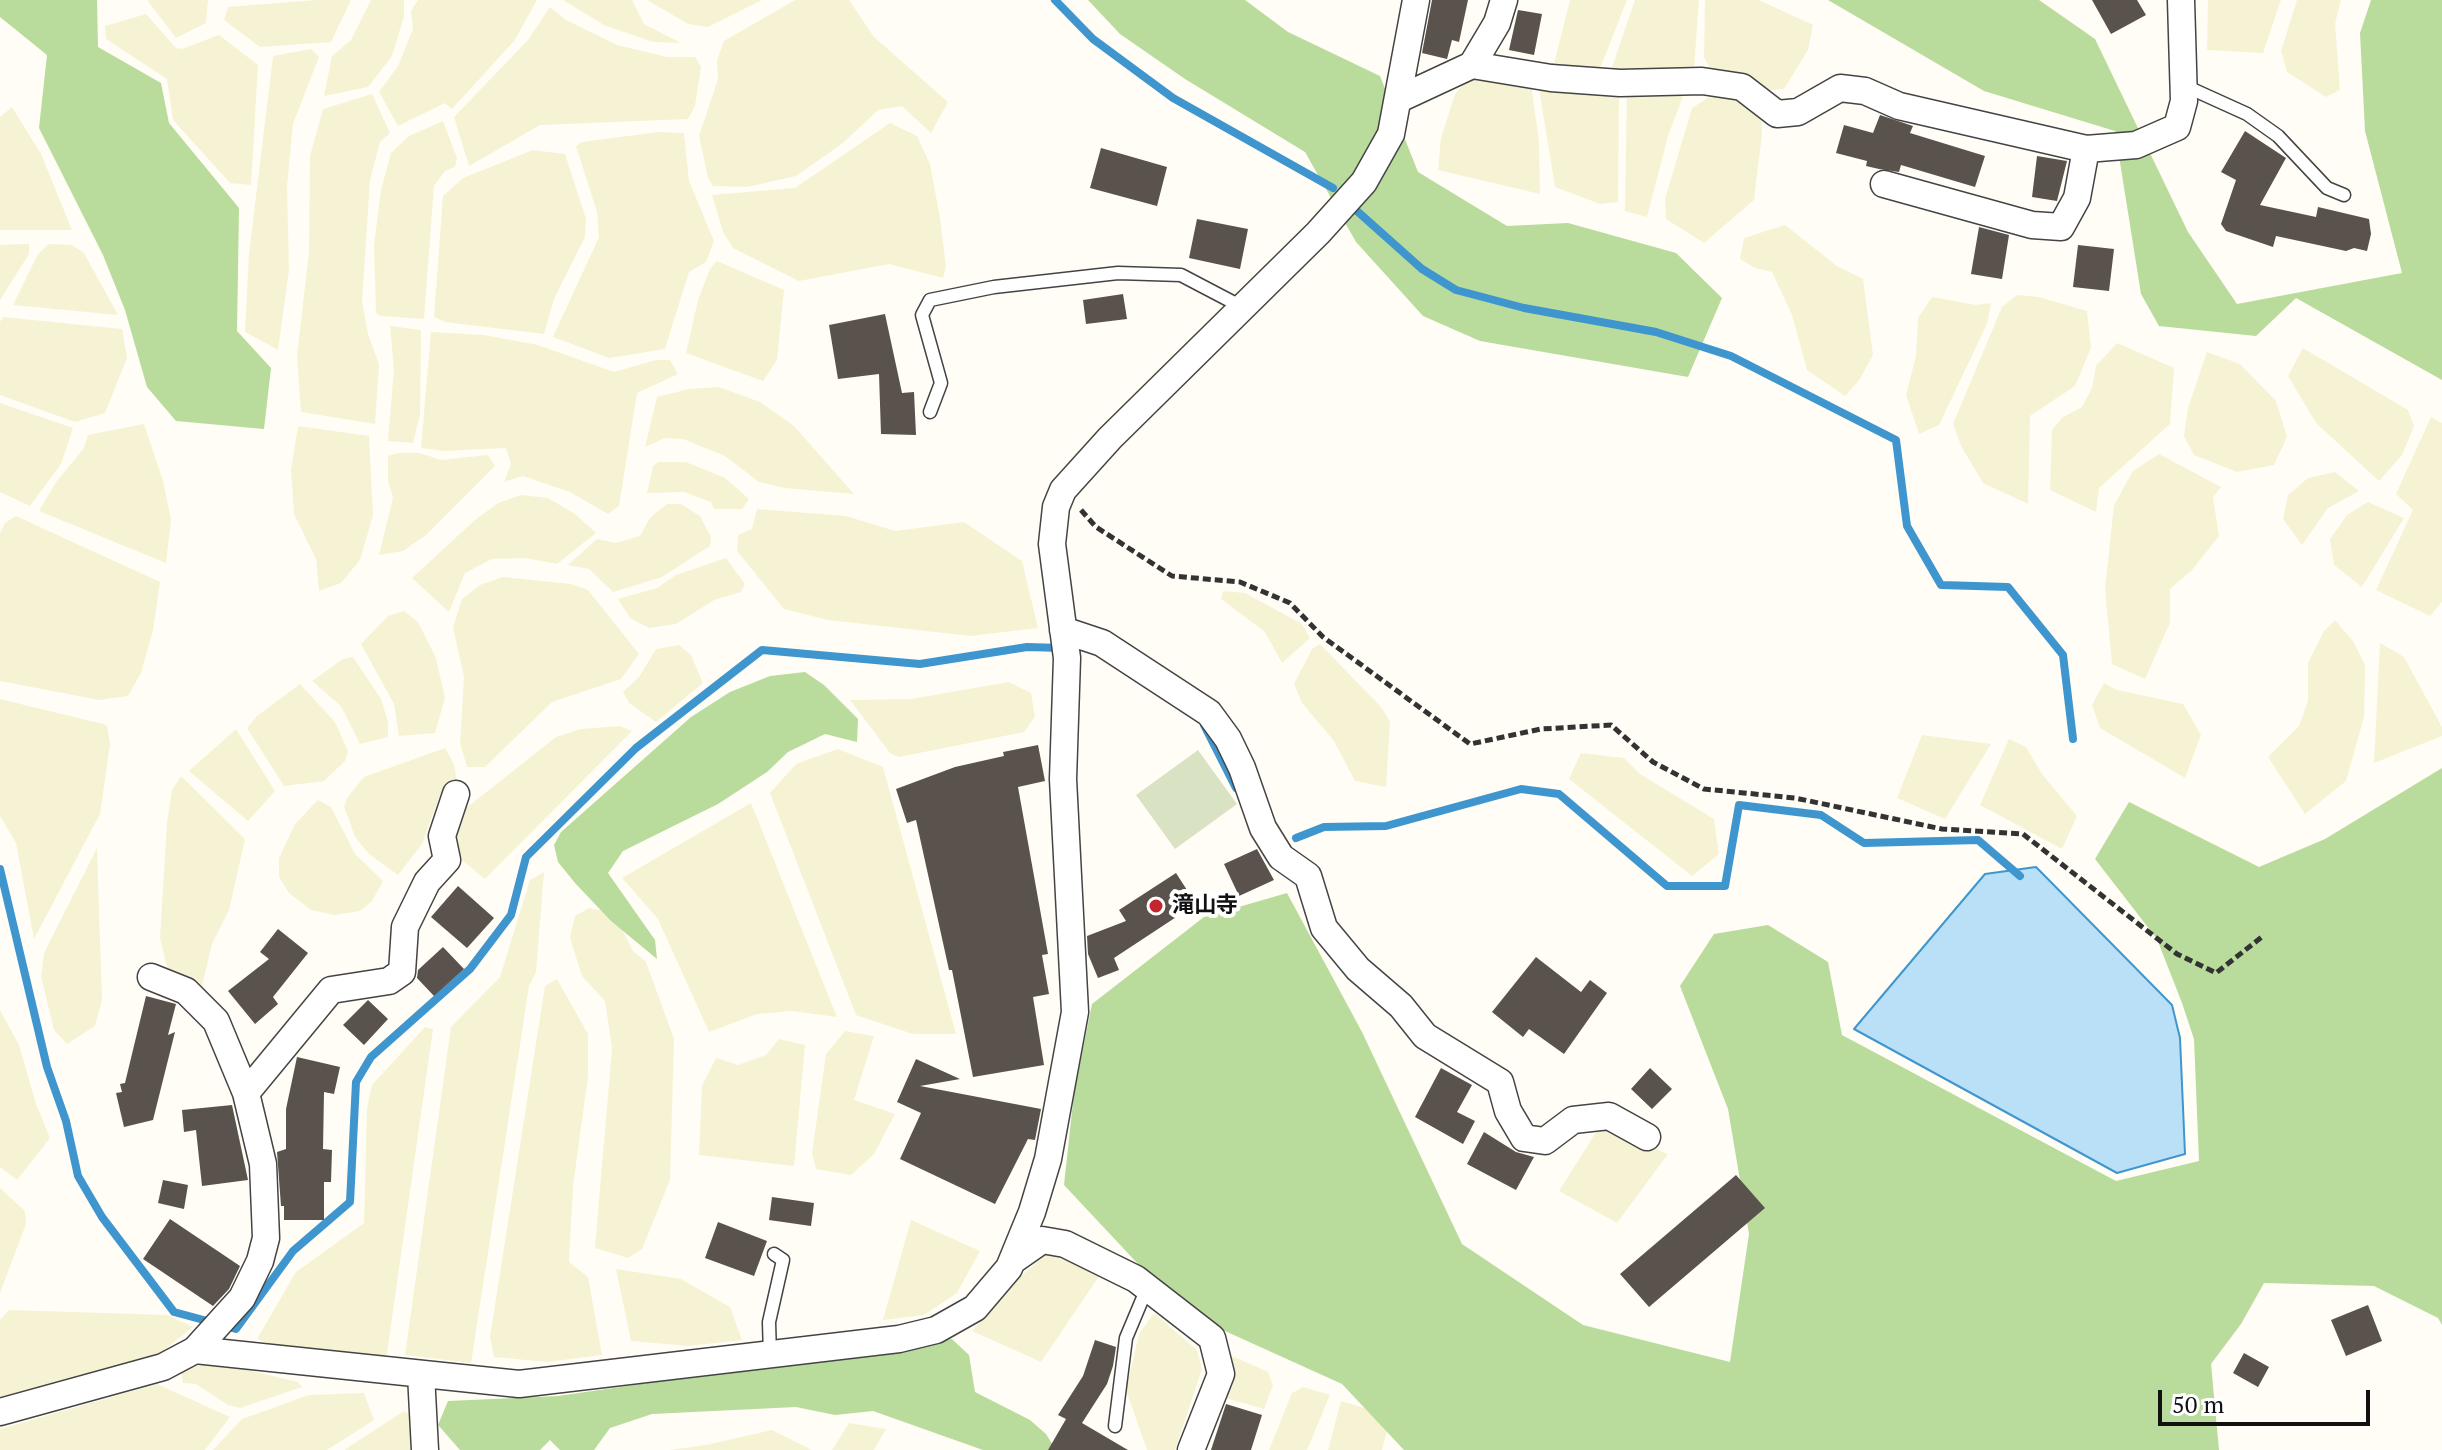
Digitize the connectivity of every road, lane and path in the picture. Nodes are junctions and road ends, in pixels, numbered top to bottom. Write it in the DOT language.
graph roads {
  1 [pos="1416,0"];
  2 [pos="1504,0"];
  3 [pos="2181,0"];
  4 [pos="1472,65"];
  5 [pos="2183,85"];
  6 [pos="1399,99"];
  7 [pos="2086,149"];
  8 [pos="1884,184"];
  9 [pos="2344,195"];
  10 [pos="1242,307"];
  11 [pos="930,412"];
  12 [pos="1063,490"];
  13 [pos="1065,642"];
  14 [pos="456,794"];
  15 [pos="2263,936"];
  16 [pos="151,977"];
  17 [pos="246,1093"];
  18 [pos="1647,1137"];
  19 [pos="774,1254"];
  20 [pos="1012,1261"];
  21 [pos="1147,1288"];
  22 [pos="195,1350"];
  23 [pos="770,1356"];
  24 [pos="421,1374"];
  25 [pos="0,1412"];
  26 [pos="1115,1426"];
  27 [pos="425,1450"];
  28 [pos="1191,1450"];
  1 -- 6 [label="street"];
  2 -- 4 [label="street"];
  3 -- 5 [label="street"];
  4 -- 6 [label="street"];
  4 -- 7 [label="street"];
  5 -- 7 [label="street"];
  5 -- 9 [label="lane"];
  6 -- 10 [label="street"];
  7 -- 8 [label="street"];
  10 -- 11 [label="lane"];
  10 -- 12 [label="street"];
  12 -- 13 [label="street"];
  12 -- 15 [label="path"];
  13 -- 18 [label="street"];
  13 -- 20 [label="street"];
  14 -- 17 [label="street"];
  16 -- 17 [label="street"];
  17 -- 22 [label="street"];
  19 -- 23 [label="lane"];
  20 -- 21 [label="street"];
  20 -- 23 [label="street"];
  21 -- 26 [label="lane"];
  21 -- 28 [label="street"];
  22 -- 24 [label="street"];
  22 -- 25 [label="street"];
  23 -- 24 [label="street"];
  24 -- 27 [label="street"];
}
